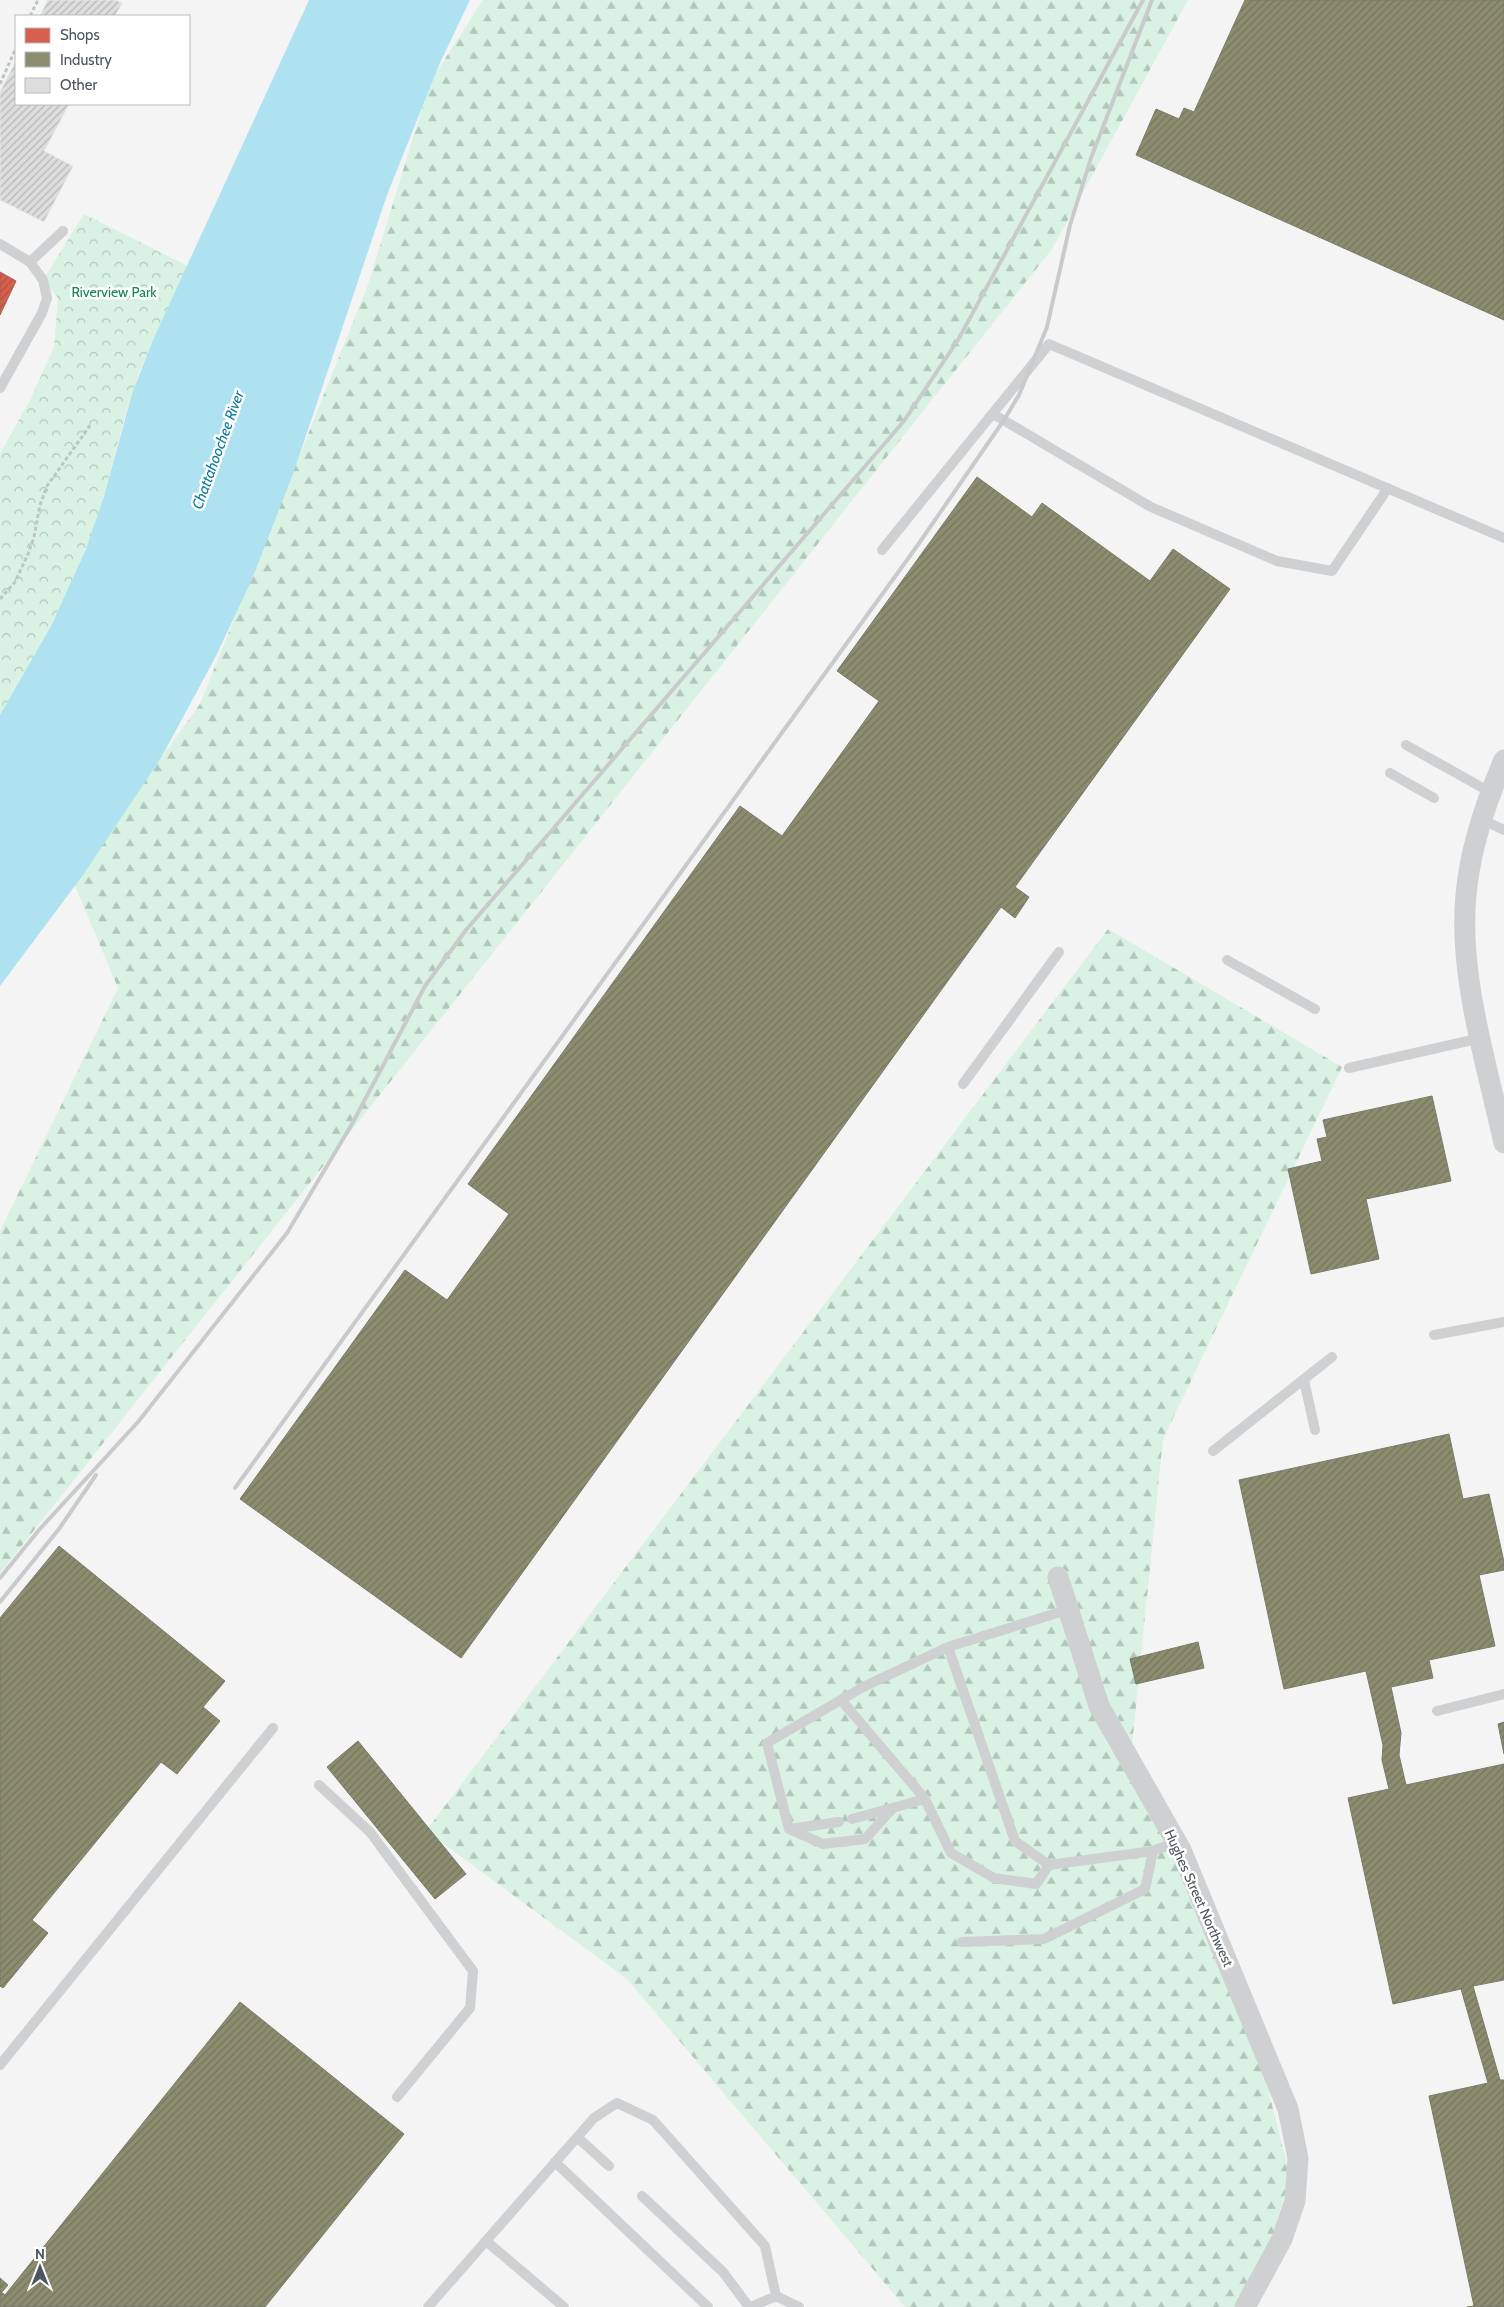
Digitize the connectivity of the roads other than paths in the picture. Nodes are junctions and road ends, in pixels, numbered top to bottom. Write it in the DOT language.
graph roads {
  1 [pos="63,230"];
  2 [pos="0,244"];
  3 [pos="30,262"];
  4 [pos="0,388"];
  5 [pos="993,414"];
  6 [pos="1388,488"];
  7 [pos="1504,538"];
  8 [pos="882,550"];
  9 [pos="1406,745"];
  10 [pos="1504,760"];
  11 [pos="1390,773"];
  12 [pos="1490,792"];
  13 [pos="1434,798"];
  14 [pos="1481,819"];
  15 [pos="1504,830"];
  16 [pos="1059,952"];
  17 [pos="1227,960"];
  18 [pos="1315,1009"];
  19 [pos="1481,1038"];
  20 [pos="1350,1068"];
  21 [pos="962,1084"];
  22 [pos="1504,1142"];
  23 [pos="1504,1322"];
  24 [pos="1434,1335"];
  25 [pos="1332,1357"];
  26 [pos="1304,1380"];
  27 [pos="1315,1430"];
  28 [pos="1213,1452"];
  29 [pos="1058,1577"];
  30 [pos="1070,1609"];
  31 [pos="948,1647"];
  32 [pos="1504,1694"];
  33 [pos="842,1700"];
  34 [pos="1437,1711"];
  35 [pos="273,1728"];
  36 [pos="319,1785"];
  37 [pos="924,1799"];
  38 [pos="894,1808"];
  39 [pos="852,1819"];
  40 [pos="840,1822"];
  41 [pos="790,1829"];
  42 [pos="1177,1842"];
  43 [pos="1153,1851"];
  44 [pos="1049,1865"];
  45 [pos="962,1942"];
  46 [pos="0,2065"];
  47 [pos="396,2097"];
  48 [pos="577,2137"];
  49 [pos="555,2162"];
  50 [pos="609,2166"];
  51 [pos="642,2196"];
  52 [pos="486,2241"];
  53 [pos="776,2296"];
  54 [pos="428,2307"];
  55 [pos="564,2307"];
  56 [pos="708,2307"];
  57 [pos="750,2307"];
  58 [pos="799,2307"];
  59 [pos="1245,2307"];
  1 -- 3 [label="lane"];
  2 -- 3 [label="lane"];
  3 -- 4 [label="lane"];
  5 -- 6 [label="lane"];
  5 -- 6 [label="lane"];
  5 -- 8 [label="lane"];
  6 -- 7 [label="lane"];
  9 -- 12 [label="lane"];
  10 -- 12 [label="street"];
  11 -- 13 [label="lane"];
  12 -- 14 [label="street"];
  14 -- 15 [label="lane"];
  14 -- 19 [label="street"];
  16 -- 21 [label="lane"];
  17 -- 18 [label="lane"];
  19 -- 20 [label="lane"];
  19 -- 22 [label="street"];
  23 -- 24 [label="lane"];
  25 -- 26 [label="lane"];
  26 -- 27 [label="lane"];
  26 -- 28 [label="lane"];
  29 -- 30 [label="street, Hughes Street Northwest"];
  30 -- 31 [label="lane"];
  30 -- 42 [label="street, Hughes Street Northwest"];
  31 -- 33 [label="lane"];
  31 -- 44 [label="lane"];
  32 -- 34 [label="lane"];
  33 -- 37 [label="lane"];
  33 -- 41 [label="lane"];
  35 -- 46 [label="lane"];
  36 -- 47 [label="lane"];
  37 -- 38 [label="lane"];
  37 -- 44 [label="lane"];
  38 -- 39 [label="lane"];
  38 -- 41 [label="lane"];
  40 -- 41 [label="lane"];
  42 -- 43 [label="lane"];
  42 -- 59 [label="street, Hughes Street Northwest"];
  43 -- 44 [label="lane"];
  43 -- 45 [label="lane"];
  48 -- 49 [label="lane"];
  48 -- 50 [label="lane"];
  48 -- 53 [label="lane"];
  49 -- 52 [label="lane"];
  49 -- 56 [label="lane"];
  51 -- 57 [label="lane"];
  52 -- 54 [label="lane"];
  52 -- 55 [label="lane"];
  53 -- 57 [label="lane"];
  53 -- 58 [label="lane"];
}
